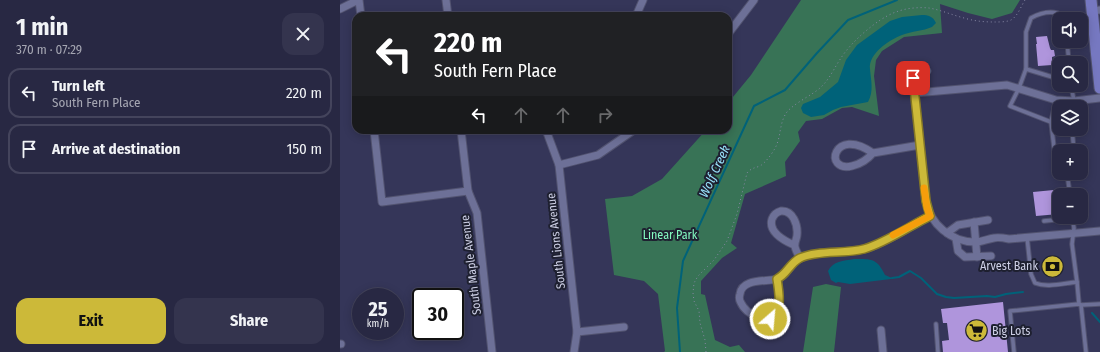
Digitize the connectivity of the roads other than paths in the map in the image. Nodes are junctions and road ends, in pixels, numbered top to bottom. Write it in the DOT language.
graph roads {
  1 [pos="359,0"];
  2 [pos="446,0"];
  3 [pos="643,0"];
  4 [pos="754,0"];
  5 [pos="1094,7"];
  6 [pos="340,9"];
  7 [pos="360,12"];
  8 [pos="448,12"];
  9 [pos="638,12"];
  10 [pos="1052,13"];
  11 [pos="732,29"];
  12 [pos="1026,69"];
  13 [pos="927,70"];
  14 [pos="1052,77"];
  15 [pos="1019,88"];
  16 [pos="1100,88"];
  17 [pos="915,93"];
  18 [pos="1100,98"];
  19 [pos="1056,100"];
  20 [pos="1083,100"];
  21 [pos="1052,118"];
  22 [pos="1051,122"];
  23 [pos="374,134"];
  24 [pos="461,134"];
  25 [pos="548,134"];
  26 [pos="628,134"];
  27 [pos="1054,144"];
  28 [pos="920,145"];
  29 [pos="872,153"];
  30 [pos="560,165"];
  31 [pos="468,191"];
  32 [pos="930,216"];
  33 [pos="988,220"];
  34 [pos="1052,220"];
  35 [pos="1044,221"];
  36 [pos="974,222"];
  37 [pos="1072,224"];
  38 [pos="1100,231"];
  39 [pos="947,233"];
  40 [pos="1073,233"];
  41 [pos="1027,237"];
  42 [pos="956,239"];
  43 [pos="975,242"];
  44 [pos="794,245"];
  45 [pos="991,256"];
  46 [pos="977,257"];
  47 [pos="800,258"];
  48 [pos="777,279"];
  49 [pos="1078,282"];
  50 [pos="1080,304"];
  51 [pos="1100,304"];
  52 [pos="936,324"];
  53 [pos="624,327"];
  54 [pos="881,330"];
  55 [pos="577,332"];
  56 [pos="492,352"];
  57 [pos="574,352"];
  58 [pos="883,352"];
  59 [pos="938,352"];
  60 [pos="1014,352"];
  61 [pos="1086,352"];
  1 -- 6 [label="street"];
  1 -- 7 [label="street"];
  2 -- 8 [label="street"];
  3 -- 9 [label="street"];
  4 -- 11 [label="street"];
  5 -- 16 [label="main road"];
  10 -- 12 [label="lane"];
  12 -- 14 [label="lane"];
  12 -- 15 [label="lane"];
  13 -- 17 [label="street"];
  15 -- 17 [label="street"];
  15 -- 19 [label="street"];
  15 -- 22 [label="lane"];
  17 -- 28 [label="street"];
  18 -- 20 [label="street"];
  21 -- 22 [label="lane"];
  22 -- 27 [label="lane"];
  23 -- 31 [label="street"];
  24 -- 31 [label="street, South Maple Avenue"];
  25 -- 30 [label="street, South Lions Avenue"];
  26 -- 30 [label="street"];
  28 -- 29 [label="street"];
  28 -- 32 [label="street"];
  29 -- 29 [label="street"];
  30 -- 55 [label="street, South Lions Avenue"];
  31 -- 56 [label="street, South Maple Avenue"];
  32 -- 39 [label="street"];
  32 -- 47 [label="street"];
  33 -- 36 [label="street"];
  34 -- 35 [label="lane"];
  36 -- 39 [label="street"];
  36 -- 43 [label="street"];
  37 -- 40 [label="lane"];
  38 -- 40 [label="street"];
  39 -- 42 [label="street"];
  40 -- 41 [label="street"];
  40 -- 49 [label="lane"];
  41 -- 43 [label="street"];
  41 -- 49 [label="lane"];
  42 -- 43 [label="street"];
  42 -- 46 [label="street"];
  43 -- 46 [label="street"];
  44 -- 44 [label="street"];
  44 -- 47 [label="street"];
  45 -- 46 [label="street"];
  47 -- 48 [label="street"];
  48 -- 48 [label="street"];
  49 -- 50 [label="lane"];
  50 -- 51 [label="lane"];
  50 -- 60 [label="lane"];
  50 -- 61 [label="lane"];
  52 -- 59 [label="lane"];
  53 -- 55 [label="street"];
  54 -- 58 [label="street"];
  55 -- 57 [label="street, South Lions Avenue"];
}
